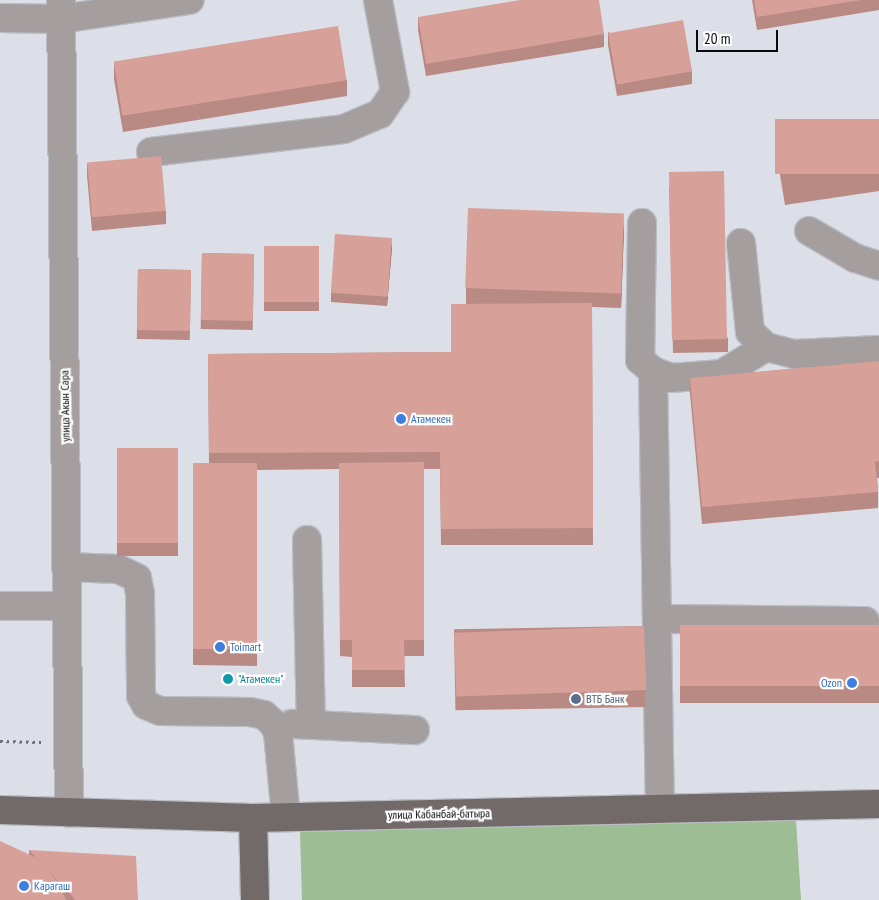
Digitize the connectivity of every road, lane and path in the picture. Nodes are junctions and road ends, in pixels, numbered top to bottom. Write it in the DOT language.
graph roads {
  1 [pos="190,0"];
  2 [pos="378,0"];
  3 [pos="61,10"];
  4 [pos="0,18"];
  5 [pos="151,152"];
  6 [pos="642,222"];
  7 [pos="809,231"];
  8 [pos="741,243"];
  9 [pos="879,266"];
  10 [pos="766,347"];
  11 [pos="879,350"];
  12 [pos="653,371"];
  13 [pos="307,540"];
  14 [pos="66,567"];
  15 [pos="0,606"];
  16 [pos="67,606"];
  17 [pos="657,619"];
  18 [pos="865,620"];
  19 [pos="274,723"];
  20 [pos="310,725"];
  21 [pos="415,730"];
  22 [pos="0,741"];
  23 [pos="66,742"];
  24 [pos="879,804"];
  25 [pos="0,810"];
  26 [pos="660,810"];
  27 [pos="69,812"];
  28 [pos="253,818"];
  29 [pos="286,818"];
  30 [pos="255,900"];
  1 -- 3 [label="street"];
  2 -- 5 [label="street"];
  3 -- 4 [label="street"];
  3 -- 14 [label="street, улица Акын Сара"];
  6 -- 12 [label="street"];
  7 -- 9 [label="street"];
  8 -- 10 [label="street"];
  10 -- 11 [label="street"];
  10 -- 12 [label="street"];
  12 -- 17 [label="street"];
  13 -- 20 [label="street"];
  14 -- 16 [label="street, улица Акын Сара"];
  14 -- 19 [label="street"];
  15 -- 16 [label="street"];
  16 -- 23 [label="street, улица Акын Сара"];
  17 -- 18 [label="street"];
  17 -- 26 [label="street"];
  19 -- 20 [label="street"];
  19 -- 29 [label="street"];
  20 -- 21 [label="street"];
  22 -- 23 [label="path"];
  23 -- 27 [label="street, улица Акын Сара"];
  24 -- 26 [label="main road, улица Кабанбай-батыра"];
  25 -- 27 [label="main road, улица Кабанбай-батыра"];
  26 -- 29 [label="main road, улица Кабанбай-батыра"];
  27 -- 28 [label="main road, улица Кабанбай-батыра"];
  28 -- 29 [label="main road, улица Кабанбай-батыра"];
  28 -- 30 [label="main road"];
}
